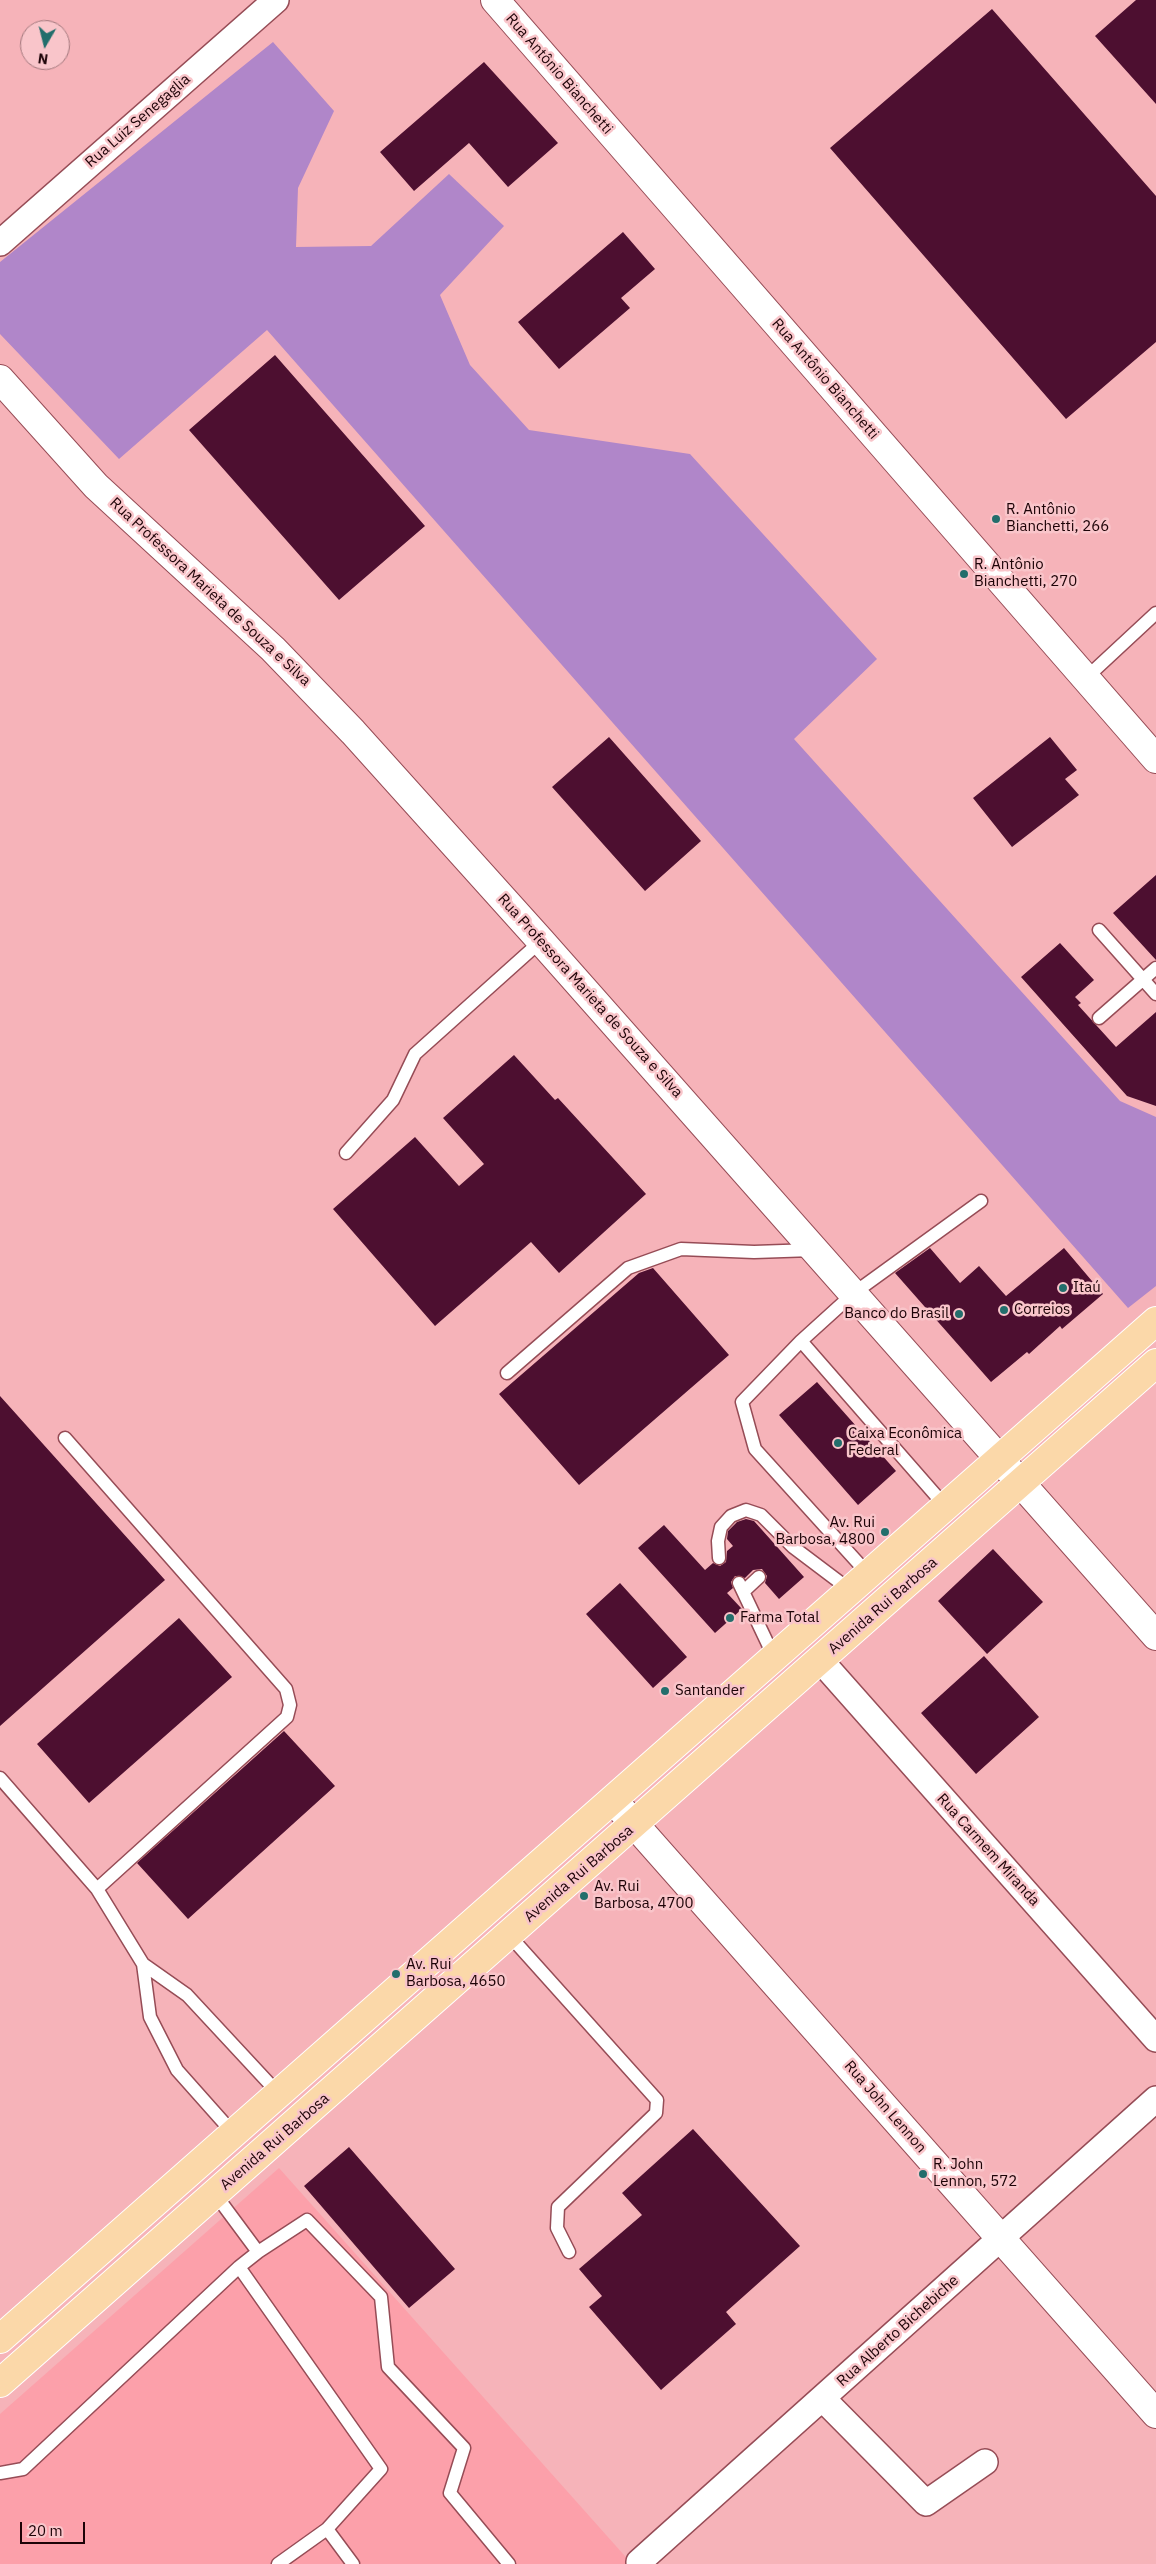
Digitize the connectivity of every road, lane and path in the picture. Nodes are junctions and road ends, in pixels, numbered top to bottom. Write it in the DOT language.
graph roads {
  1 [pos="276,0"];
  2 [pos="495,0"];
  3 [pos="0,243"];
  4 [pos="0,379"];
  5 [pos="1156,613"];
  6 [pos="1086,678"];
  7 [pos="1156,759"];
  8 [pos="1099,930"];
  9 [pos="541,941"];
  10 [pos="1156,968"];
  11 [pos="1143,979"];
  12 [pos="1156,994"];
  13 [pos="1099,1018"];
  14 [pos="346,1153"];
  15 [pos="981,1202"];
  16 [pos="816,1250"];
  17 [pos="854,1293"];
  18 [pos="1156,1320"];
  19 [pos="801,1341"];
  20 [pos="1156,1364"];
  21 [pos="507,1373"];
  22 [pos="65,1438"];
  23 [pos="1000,1460"];
  24 [pos="1021,1484"];
  25 [pos="946,1507"];
  26 [pos="719,1558"];
  27 [pos="759,1577"];
  28 [pos="860,1582"];
  29 [pos="1156,1636"];
  30 [pos="774,1657"];
  31 [pos="821,1661"];
  32 [pos="0,1778"];
  33 [pos="613,1800"];
  34 [pos="635,1824"];
  35 [pos="98,1889"];
  36 [pos="509,1935"];
  37 [pos="143,1964"];
  38 [pos="1156,2039"];
  39 [pos="278,2093"];
  40 [pos="1156,2099"];
  41 [pos="233,2133"];
  42 [pos="215,2194"];
  43 [pos="1000,2238"];
  44 [pos="258,2252"];
  45 [pos="570,2252"];
  46 [pos="240,2267"];
  47 [pos="0,2339"];
  48 [pos="0,2384"];
  49 [pos="823,2398"];
  50 [pos="1156,2414"];
  51 [pos="985,2462"];
  52 [pos="0,2473"];
  53 [pos="327,2529"];
  54 [pos="640,2562"];
  55 [pos="278,2564"];
  56 [pos="352,2564"];
  57 [pos="509,2564"];
  1 -- 3 [label="street, Rua Luiz Senegaglia"];
  2 -- 6 [label="street, Rua Antônio Bianchetti"];
  4 -- 9 [label="street, Rua Professora Marieta de Souza e Silva"];
  5 -- 6 [label="lane"];
  6 -- 7 [label="street, Rua Antônio Bianchetti"];
  8 -- 11 [label="lane"];
  9 -- 14 [label="lane"];
  9 -- 16 [label="street, Rua Professora Marieta de Souza e Silva"];
  10 -- 11 [label="lane"];
  11 -- 12 [label="lane"];
  11 -- 13 [label="lane"];
  15 -- 17 [label="lane"];
  16 -- 17 [label="street, Rua Professora Marieta de Souza e Silva"];
  16 -- 21 [label="lane"];
  17 -- 19 [label="lane"];
  17 -- 23 [label="street, Rua Professora Marieta de Souza e Silva"];
  18 -- 23 [label="main road"];
  19 -- 25 [label="lane"];
  19 -- 28 [label="lane"];
  20 -- 24 [label="main road, Avenida Rui Barbosa"];
  22 -- 35 [label="lane"];
  23 -- 24 [label="street, Rua Professora Marieta de Souza e Silva"];
  23 -- 25 [label="main road"];
  24 -- 29 [label="street, Rua Professora Marieta de Souza e Silva"];
  24 -- 31 [label="main road, Avenida Rui Barbosa"];
  25 -- 28 [label="main road"];
  26 -- 28 [label="lane"];
  27 -- 30 [label="lane"];
  28 -- 30 [label="main road"];
  30 -- 33 [label="main road"];
  31 -- 34 [label="main road, Avenida Rui Barbosa"];
  31 -- 38 [label="street, Rua Carmem Miranda"];
  32 -- 35 [label="lane"];
  33 -- 34 [label="street, Rua John Lennon"];
  33 -- 39 [label="main road"];
  34 -- 36 [label="main road, Avenida Rui Barbosa"];
  34 -- 43 [label="street, Rua John Lennon"];
  35 -- 37 [label="lane"];
  36 -- 42 [label="main road, Avenida Rui Barbosa"];
  36 -- 45 [label="lane"];
  37 -- 39 [label="lane"];
  37 -- 41 [label="lane"];
  39 -- 41 [label="main road"];
  40 -- 43 [label="street, Rua Alberto Bichebiche"];
  41 -- 47 [label="main road"];
  42 -- 44 [label="lane"];
  42 -- 48 [label="main road, Avenida Rui Barbosa"];
  43 -- 49 [label="street, Rua Alberto Bichebiche"];
  43 -- 50 [label="street, Rua John Lennon"];
  44 -- 46 [label="lane"];
  44 -- 57 [label="lane"];
  46 -- 52 [label="lane"];
  46 -- 53 [label="lane"];
  49 -- 51 [label="street"];
  49 -- 54 [label="street, Rua Alberto Bichebiche"];
  53 -- 55 [label="lane"];
  53 -- 56 [label="lane"];
}
